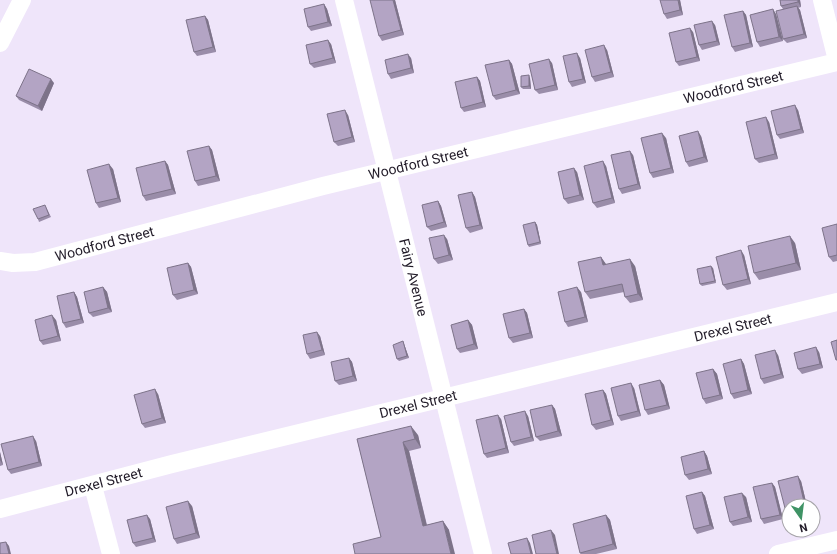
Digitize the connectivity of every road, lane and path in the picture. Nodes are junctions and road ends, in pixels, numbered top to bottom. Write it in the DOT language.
graph roads {
  1 [pos="22,0"];
  2 [pos="344,0"];
  3 [pos="822,0"];
  4 [pos="0,43"];
  5 [pos="837,61"];
  6 [pos="388,171"];
  7 [pos="0,261"];
  8 [pos="837,302"];
  9 [pos="444,398"];
  10 [pos="93,486"];
  11 [pos="0,509"];
  12 [pos="837,540"];
  13 [pos="111,554"];
  14 [pos="483,554"];
  15 [pos="778,554"];
  1 -- 4 [label="street"];
  2 -- 6 [label="street, Fairy Avenue"];
  3 -- 5 [label="street"];
  5 -- 6 [label="street, Woodford Street"];
  6 -- 7 [label="street, Woodford Street"];
  6 -- 9 [label="street, Fairy Avenue"];
  8 -- 9 [label="street, Drexel Street"];
  9 -- 10 [label="street, Drexel Street"];
  9 -- 14 [label="street, Fairy Avenue"];
  10 -- 11 [label="street, Drexel Street"];
  10 -- 13 [label="street"];
  12 -- 15 [label="street"];
}
